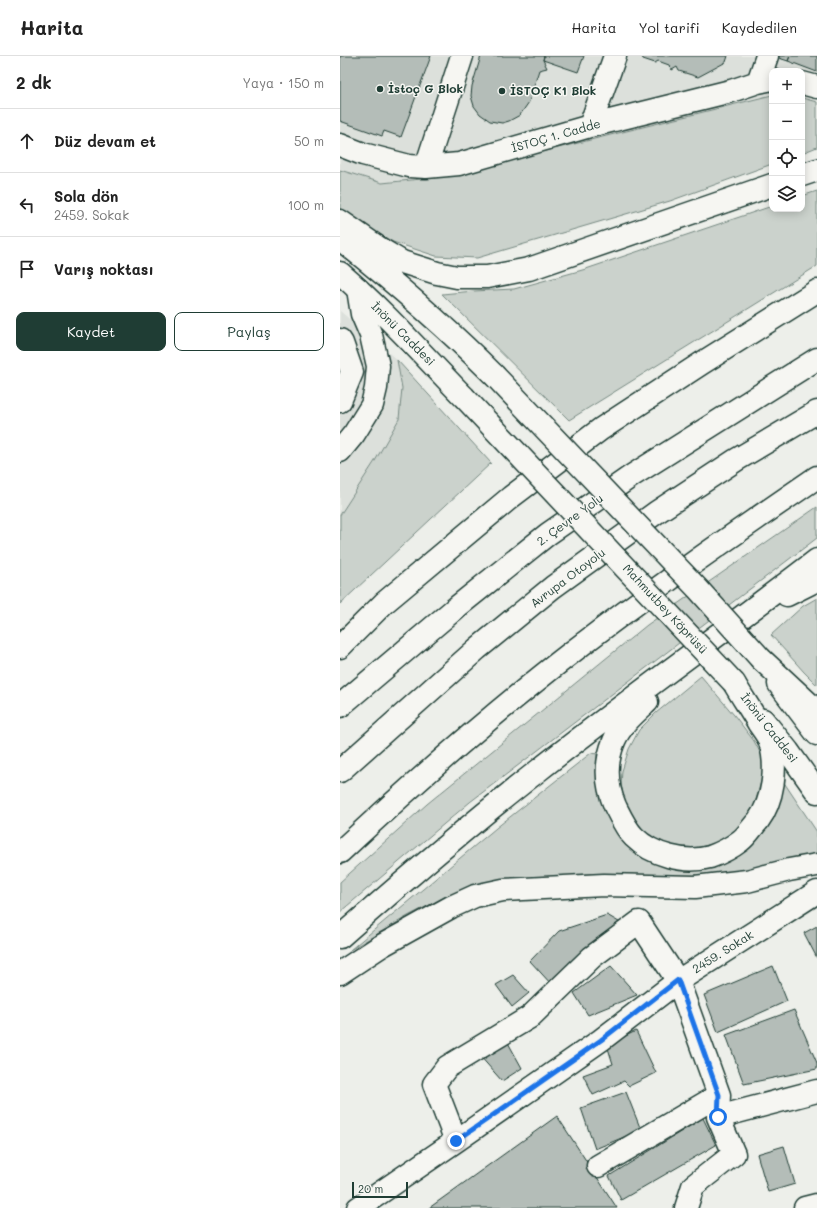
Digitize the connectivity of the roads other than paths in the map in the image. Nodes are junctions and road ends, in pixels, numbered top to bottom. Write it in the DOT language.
graph roads {
  1 [pos="462,56"];
  2 [pos="615,56"];
  3 [pos="767,56"];
  4 [pos="765,81"];
  5 [pos="805,84"];
  6 [pos="817,87"];
  7 [pos="590,126"];
  8 [pos="340,145"];
  9 [pos="426,167"];
  10 [pos="817,170"];
  11 [pos="805,174"];
  12 [pos="769,186"];
  13 [pos="340,221"];
  14 [pos="340,239"];
  15 [pos="340,273"];
  16 [pos="358,289"];
  17 [pos="817,291"];
  18 [pos="340,340"];
  19 [pos="817,359"];
  20 [pos="464,397"];
  21 [pos="340,401"];
  22 [pos="817,412"];
  23 [pos="340,451"];
  24 [pos="817,477"];
  25 [pos="817,560"];
  26 [pos="817,580"];
  27 [pos="384,603"];
  28 [pos="744,616"];
  29 [pos="340,633"];
  30 [pos="340,647"];
  31 [pos="686,658"];
  32 [pos="761,659"];
  33 [pos="734,683"];
  34 [pos="340,706"];
  35 [pos="817,711"];
  36 [pos="817,734"];
  37 [pos="340,771"];
  38 [pos="817,792"];
  39 [pos="340,852"];
  40 [pos="817,865"];
  41 [pos="817,892"];
  42 [pos="340,937"];
  43 [pos="340,973"];
  44 [pos="678,980"];
  45 [pos="817,1091"];
  46 [pos="719,1095"];
  47 [pos="718,1117"];
  48 [pos="456,1141"];
  49 [pos="598,1166"];
  50 [pos="817,1205"];
  51 [pos="358,1208"];
  52 [pos="686,1208"];
  53 [pos="805,1208"];
  1 -- 9 [label="main road"];
  2 -- 7 [label="main road"];
  3 -- 4 [label="main road"];
  4 -- 7 [label="main road, İSTOÇ 1. Cadde"];
  5 -- 6 [label="main road"];
  7 -- 9 [label="main road, İSTOÇ 1. Cadde"];
  8 -- 9 [label="main road, İSTOÇ 1. Cadde"];
  10 -- 11 [label="main road"];
  12 -- 13 [label="main road"];
  14 -- 32 [label="main road, bridge"];
  15 -- 16 [label="main road, İnönü Caddesi"];
  16 -- 20 [label="main road, İnönü Caddesi"];
  16 -- 23 [label="main road"];
  17 -- 27 [label="main road"];
  18 -- 21 [label="main road"];
  19 -- 34 [label="main road, 2. Çevre Yolu"];
  20 -- 33 [label="main road, Mahmutbey Köprüsü, bridge"];
  22 -- 37 [label="main road, Avrupa Otoyolu"];
  24 -- 39 [label="main road"];
  25 -- 28 [label="main road"];
  26 -- 28 [label="main road"];
  27 -- 29 [label="main road"];
  27 -- 30 [label="main road"];
  28 -- 31 [label="main road"];
  31 -- 33 [label="main road"];
  31 -- 42 [label="main road"];
  32 -- 35 [label="main road"];
  32 -- 36 [label="main road"];
  33 -- 38 [label="main road, İnönü Caddesi"];
  40 -- 43 [label="main road"];
  41 -- 44 [label="main road, 2459. Sokak"];
  44 -- 46 [label="main road"];
  44 -- 48 [label="main road, 2459. Sokak"];
  44 -- 48 [label="main road"];
  45 -- 47 [label="main road"];
  46 -- 47 [label="main road"];
  46 -- 49 [label="main road"];
  47 -- 52 [label="main road"];
  48 -- 51 [label="main road, 2459. Sokak"];
  50 -- 53 [label="main road"];
}
